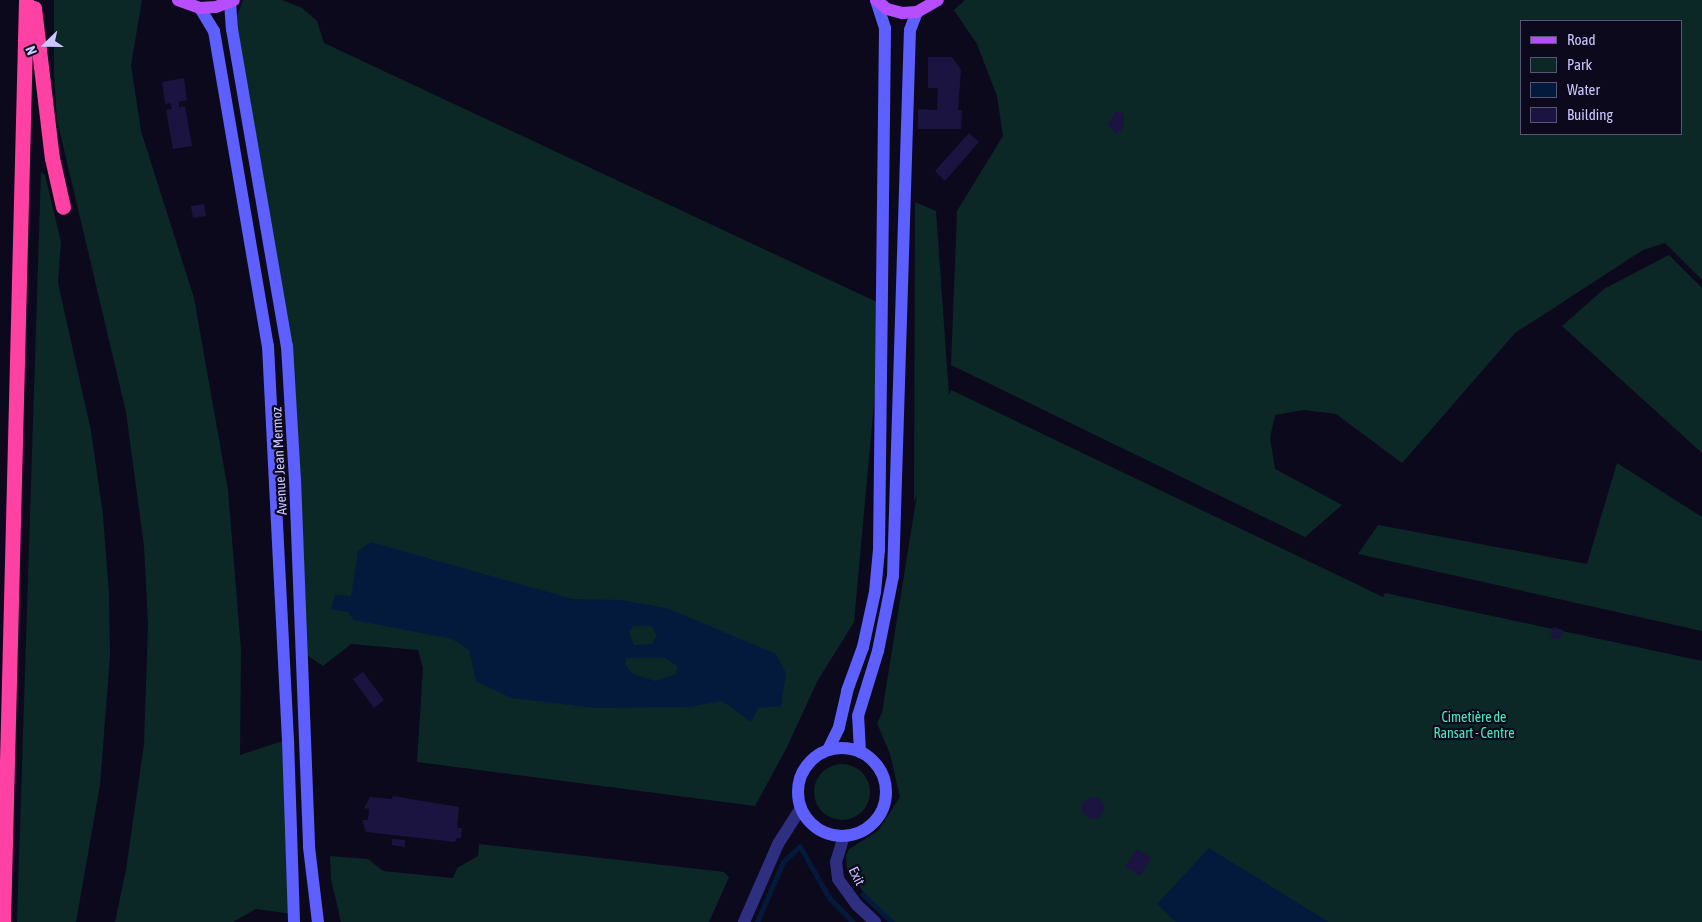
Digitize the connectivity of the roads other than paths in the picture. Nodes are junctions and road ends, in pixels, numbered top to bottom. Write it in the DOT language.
graph roads {
  1 [pos="26,0"];
  2 [pos="33,0"];
  3 [pos="178,0"];
  4 [pos="876,0"];
  5 [pos="938,0"];
  6 [pos="232,1"];
  7 [pos="200,8"];
  8 [pos="917,12"];
  9 [pos="63,207"];
  10 [pos="828,750"];
  11 [pos="860,752"];
  12 [pos="801,808"];
  13 [pos="844,836"];
  14 [pos="3,922"];
  15 [pos="294,922"];
  16 [pos="318,922"];
  17 [pos="744,922"];
  18 [pos="875,922"];
  1 -- 14 [label="highway"];
  2 -- 9 [label="highway"];
  3 -- 7 [label="main road"];
  4 -- 8 [label="main road"];
  4 -- 10 [label="street"];
  5 -- 8 [label="main road"];
  6 -- 7 [label="main road"];
  6 -- 16 [label="street, Avenue Jean Mermoz"];
  7 -- 15 [label="street, Avenue Jean Mermoz"];
  8 -- 11 [label="street"];
  10 -- 11 [label="street"];
  10 -- 12 [label="street"];
  11 -- 13 [label="street"];
  12 -- 13 [label="street"];
  12 -- 17 [label="street"];
  13 -- 18 [label="street, Exit"];
}
